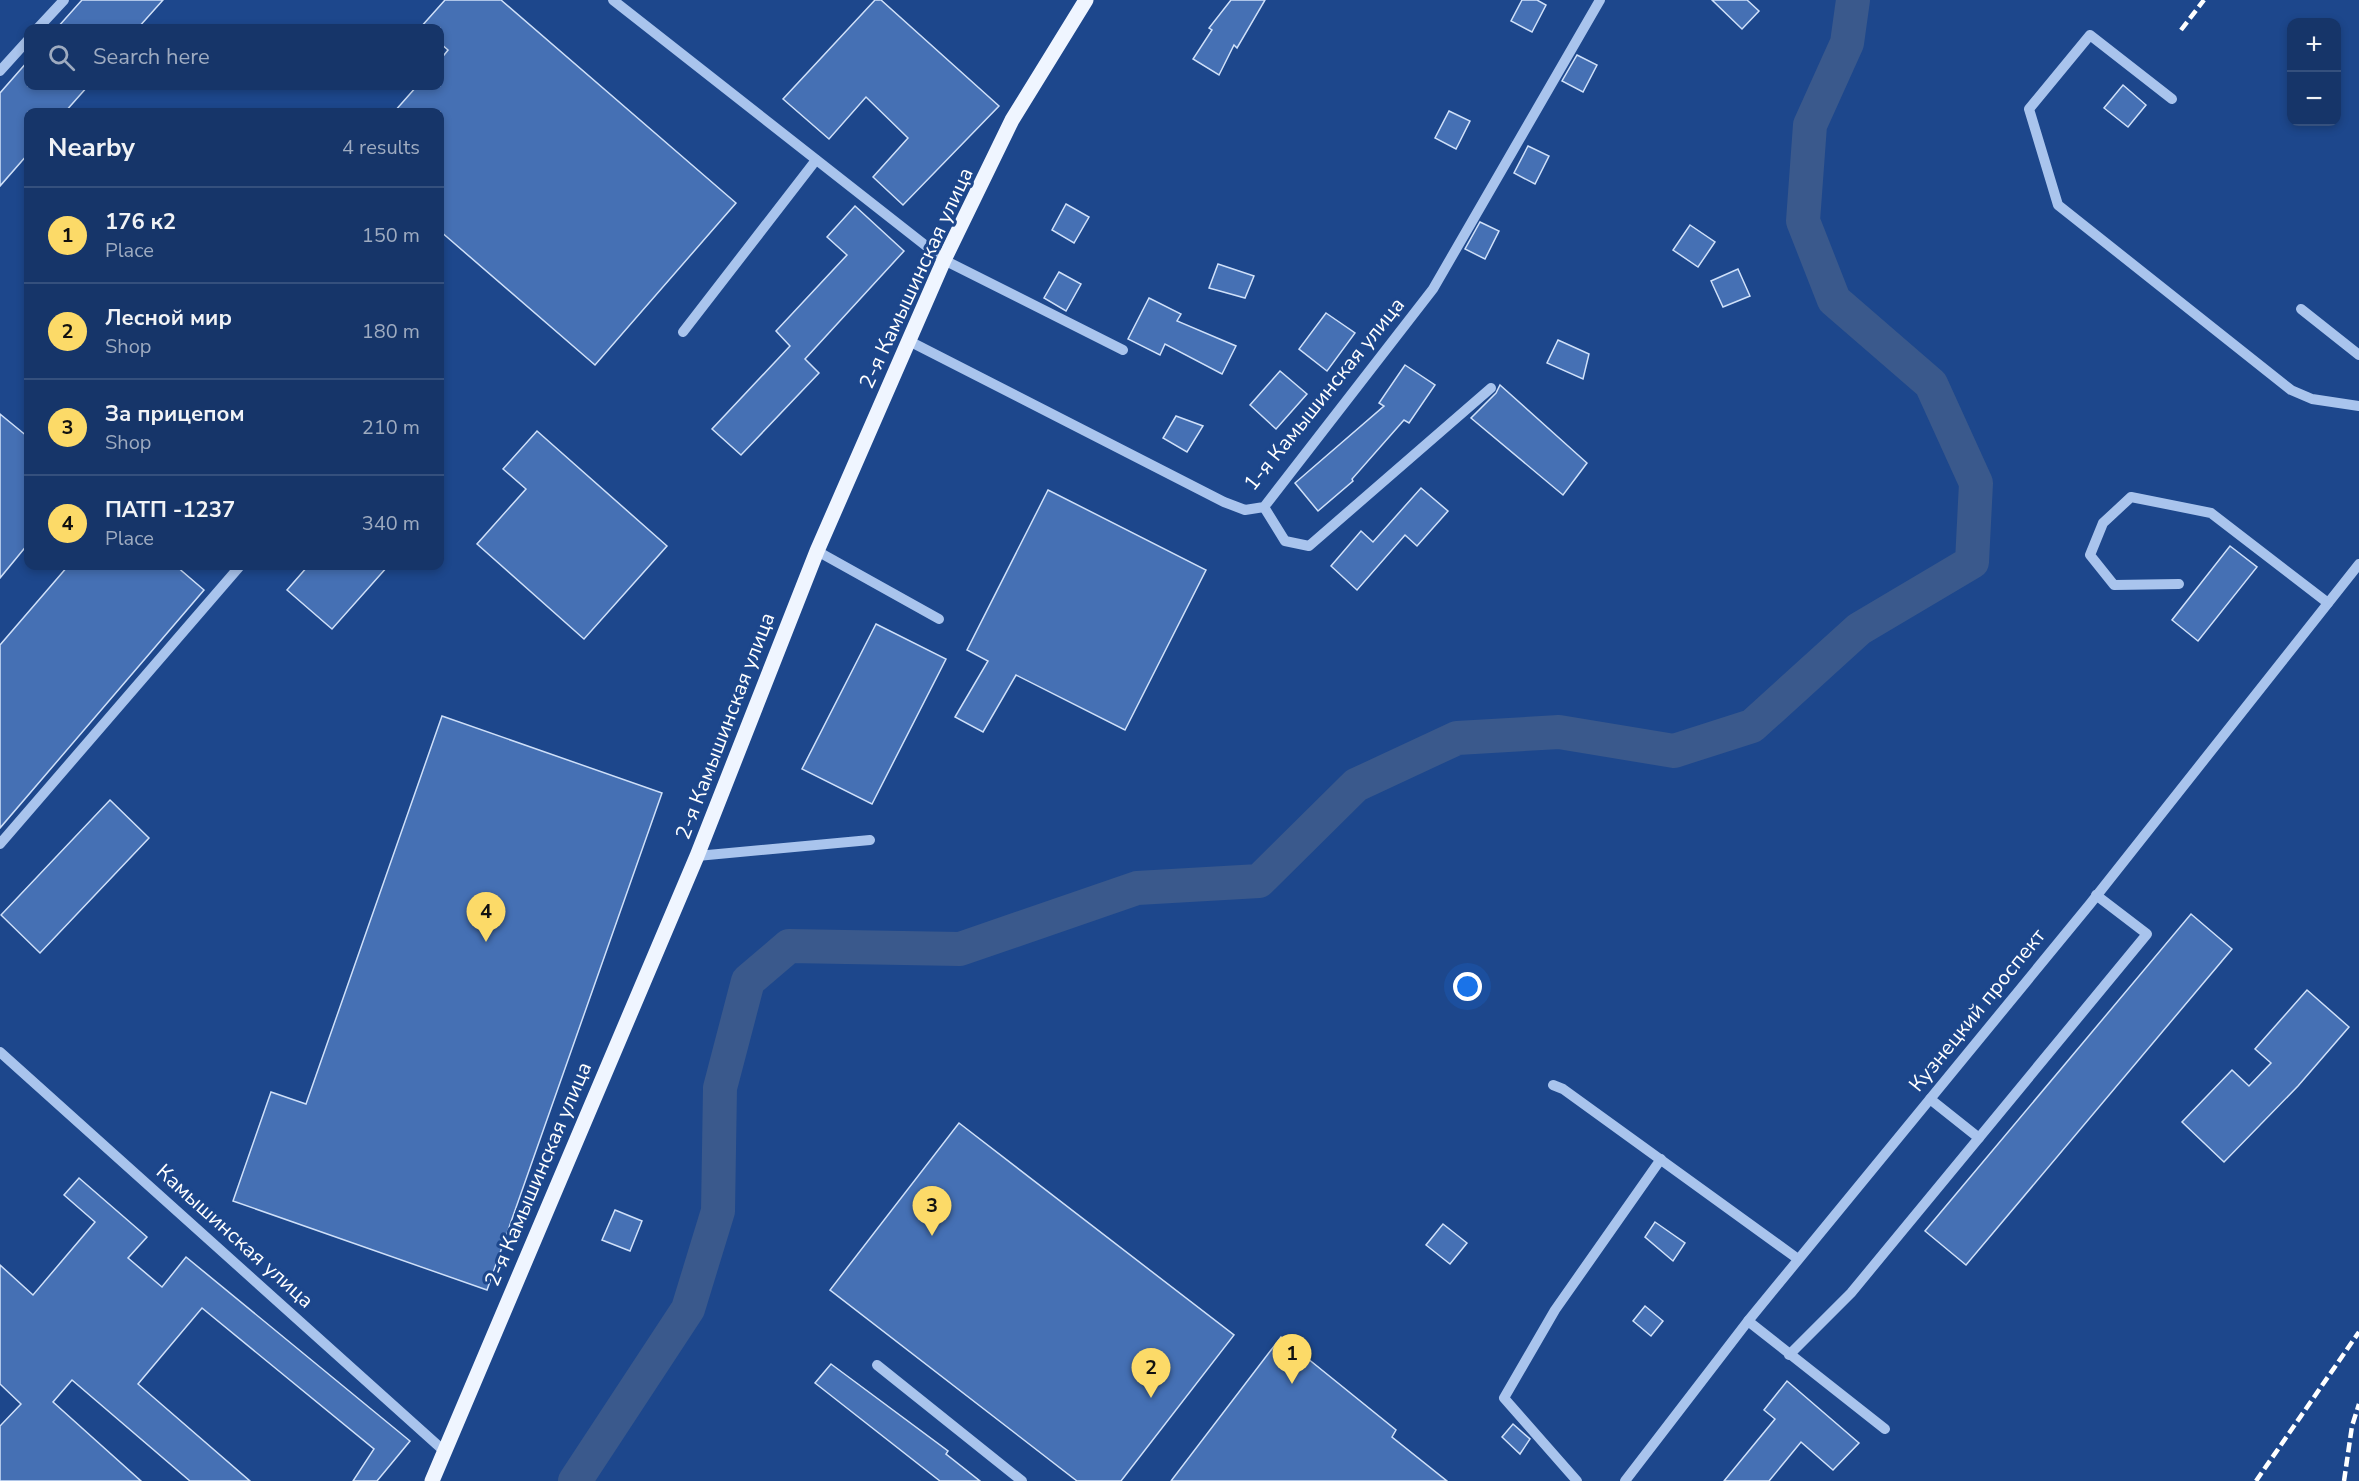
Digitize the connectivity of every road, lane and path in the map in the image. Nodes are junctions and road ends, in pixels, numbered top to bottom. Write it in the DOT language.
graph roads {
  1 [pos="64,0"];
  2 [pos="613,0"];
  3 [pos="1086,0"];
  4 [pos="1600,0"];
  5 [pos="42,24"];
  6 [pos="24,45"];
  7 [pos="0,72"];
  8 [pos="2172,99"];
  9 [pos="816,160"];
  10 [pos="944,260"];
  11 [pos="2301,309"];
  12 [pos="683,332"];
  13 [pos="909,341"];
  14 [pos="1123,350"];
  15 [pos="2359,354"];
  16 [pos="1491,388"];
  17 [pos="2359,406"];
  18 [pos="1264,507"];
  19 [pos="817,551"];
  20 [pos="2359,564"];
  21 [pos="237,570"];
  22 [pos="2355,576"];
  23 [pos="2179,584"];
  24 [pos="2328,603"];
  25 [pos="939,619"];
  26 [pos="870,840"];
  27 [pos="0,844"];
  28 [pos="697,856"];
  29 [pos="2096,895"];
  30 [pos="0,1052"];
  31 [pos="1553,1085"];
  32 [pos="1930,1099"];
  33 [pos="1979,1138"];
  34 [pos="1661,1159"];
  35 [pos="1798,1259"];
  36 [pos="1748,1321"];
  37 [pos="1789,1355"];
  38 [pos="877,1365"];
  39 [pos="1885,1429"];
  40 [pos="443,1450"];
  41 [pos="432,1481"];
  42 [pos="1022,1481"];
  43 [pos="1577,1481"];
  44 [pos="1625,1481"];
  1 -- 5 [label="street"];
  2 -- 9 [label="street"];
  3 -- 10 [label="main road, 2-я Камышинская улица"];
  4 -- 18 [label="street, 1-я Камышинская улица"];
  6 -- 7 [label="street"];
  8 -- 17 [label="street"];
  9 -- 10 [label="street"];
  9 -- 12 [label="street"];
  10 -- 13 [label="main road, 2-я Камышинская улица"];
  10 -- 14 [label="street"];
  11 -- 15 [label="street"];
  13 -- 18 [label="street, 1-я Камышинская улица"];
  13 -- 19 [label="main road, 2-я Камышинская улица"];
  16 -- 18 [label="street"];
  19 -- 25 [label="street"];
  19 -- 28 [label="main road, 2-я Камышинская улица"];
  20 -- 22 [label="street, Кузнецкий проспект"];
  21 -- 27 [label="street"];
  22 -- 24 [label="street, Кузнецкий проспект"];
  23 -- 24 [label="street"];
  24 -- 29 [label="street, Кузнецкий проспект"];
  26 -- 28 [label="street"];
  28 -- 40 [label="main road, 2-я Камышинская улица"];
  29 -- 32 [label="street, Кузнецкий проспект"];
  29 -- 33 [label="street"];
  30 -- 40 [label="street, Камышинская улица"];
  31 -- 34 [label="street"];
  32 -- 33 [label="street"];
  32 -- 35 [label="street, Кузнецкий проспект"];
  33 -- 37 [label="street"];
  34 -- 35 [label="street"];
  34 -- 43 [label="street"];
  35 -- 36 [label="street, Кузнецкий проспект"];
  36 -- 37 [label="street"];
  36 -- 44 [label="street, Кузнецкий проспект"];
  37 -- 39 [label="street"];
  38 -- 42 [label="street"];
  40 -- 41 [label="main road, 2-я Камышинская улица"];
}
